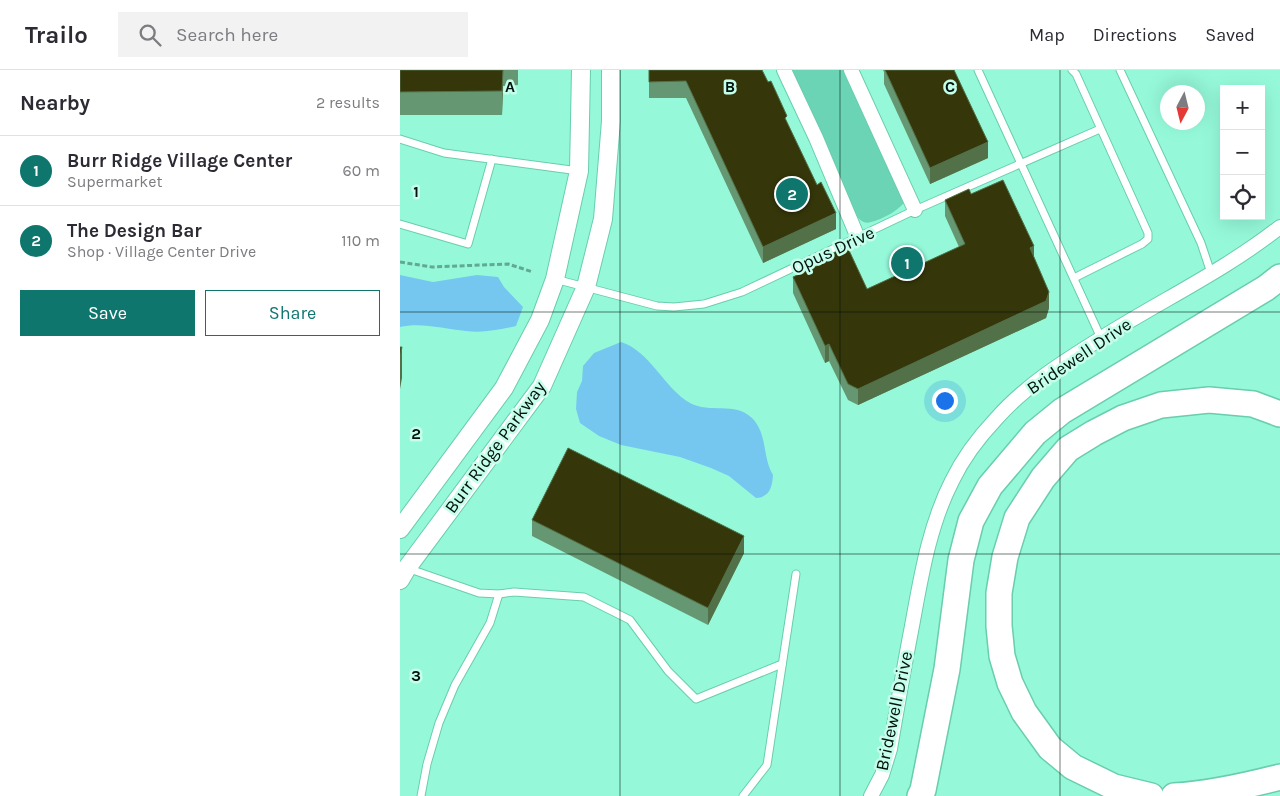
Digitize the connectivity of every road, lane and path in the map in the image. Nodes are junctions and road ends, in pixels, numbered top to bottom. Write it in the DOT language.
graph roads {
  1 [pos="581,70"];
  2 [pos="611,70"];
  3 [pos="784,70"];
  4 [pos="851,70"];
  5 [pos="978,70"];
  6 [pos="1072,70"];
  7 [pos="1120,70"];
  8 [pos="1100,129"];
  9 [pos="400,139"];
  10 [pos="492,159"];
  11 [pos="1022,162"];
  12 [pos="579,171"];
  13 [pos="915,210"];
  14 [pos="400,224"];
  15 [pos="1280,227"];
  16 [pos="858,238"];
  17 [pos="400,262"];
  18 [pos="533,272"];
  19 [pos="1211,273"];
  20 [pos="1280,277"];
  21 [pos="1074,278"];
  22 [pos="555,279"];
  23 [pos="586,287"];
  24 [pos="1101,338"];
  25 [pos="1280,414"];
  26 [pos="400,529"];
  27 [pos="402,571"];
  28 [pos="796,574"];
  29 [pos="499,594"];
  30 [pos="782,664"];
  31 [pos="1280,777"];
  32 [pos="1280,793"];
  33 [pos="421,796"];
  34 [pos="742,796"];
  35 [pos="871,796"];
  36 [pos="920,796"];
  37 [pos="1152,796"];
  38 [pos="1174,796"];
  39 [pos="1274,796"];
  1 -- 12 [label="street, Burr Ridge Parkway"];
  2 -- 23 [label="street, Burr Ridge Parkway"];
  3 -- 16 [label="street"];
  4 -- 13 [label="street"];
  5 -- 11 [label="lane"];
  6 -- 8 [label="lane"];
  7 -- 19 [label="lane"];
  8 -- 11 [label="lane, Opus Drive"];
  8 -- 21 [label="lane"];
  9 -- 10 [label="lane"];
  10 -- 12 [label="lane"];
  10 -- 14 [label="lane"];
  11 -- 13 [label="lane, Opus Drive"];
  11 -- 21 [label="lane"];
  12 -- 22 [label="street, Burr Ridge Parkway"];
  13 -- 16 [label="lane, Opus Drive"];
  15 -- 19 [label="street, Bridewell Drive"];
  16 -- 23 [label="lane, Opus Drive"];
  17 -- 18 [label="path"];
  19 -- 24 [label="street, Bridewell Drive"];
  20 -- 36 [label="highway"];
  21 -- 24 [label="lane"];
  22 -- 23 [label="lane, Opus Drive"];
  22 -- 26 [label="street, Burr Ridge Parkway"];
  23 -- 27 [label="street, Burr Ridge Parkway"];
  24 -- 35 [label="street, Bridewell Drive"];
  25 -- 37 [label="highway"];
  27 -- 29 [label="lane"];
  28 -- 30 [label="lane"];
  29 -- 30 [label="lane"];
  29 -- 33 [label="lane"];
  30 -- 34 [label="lane"];
  31 -- 38 [label="highway"];
  32 -- 39 [label="highway"];
}
